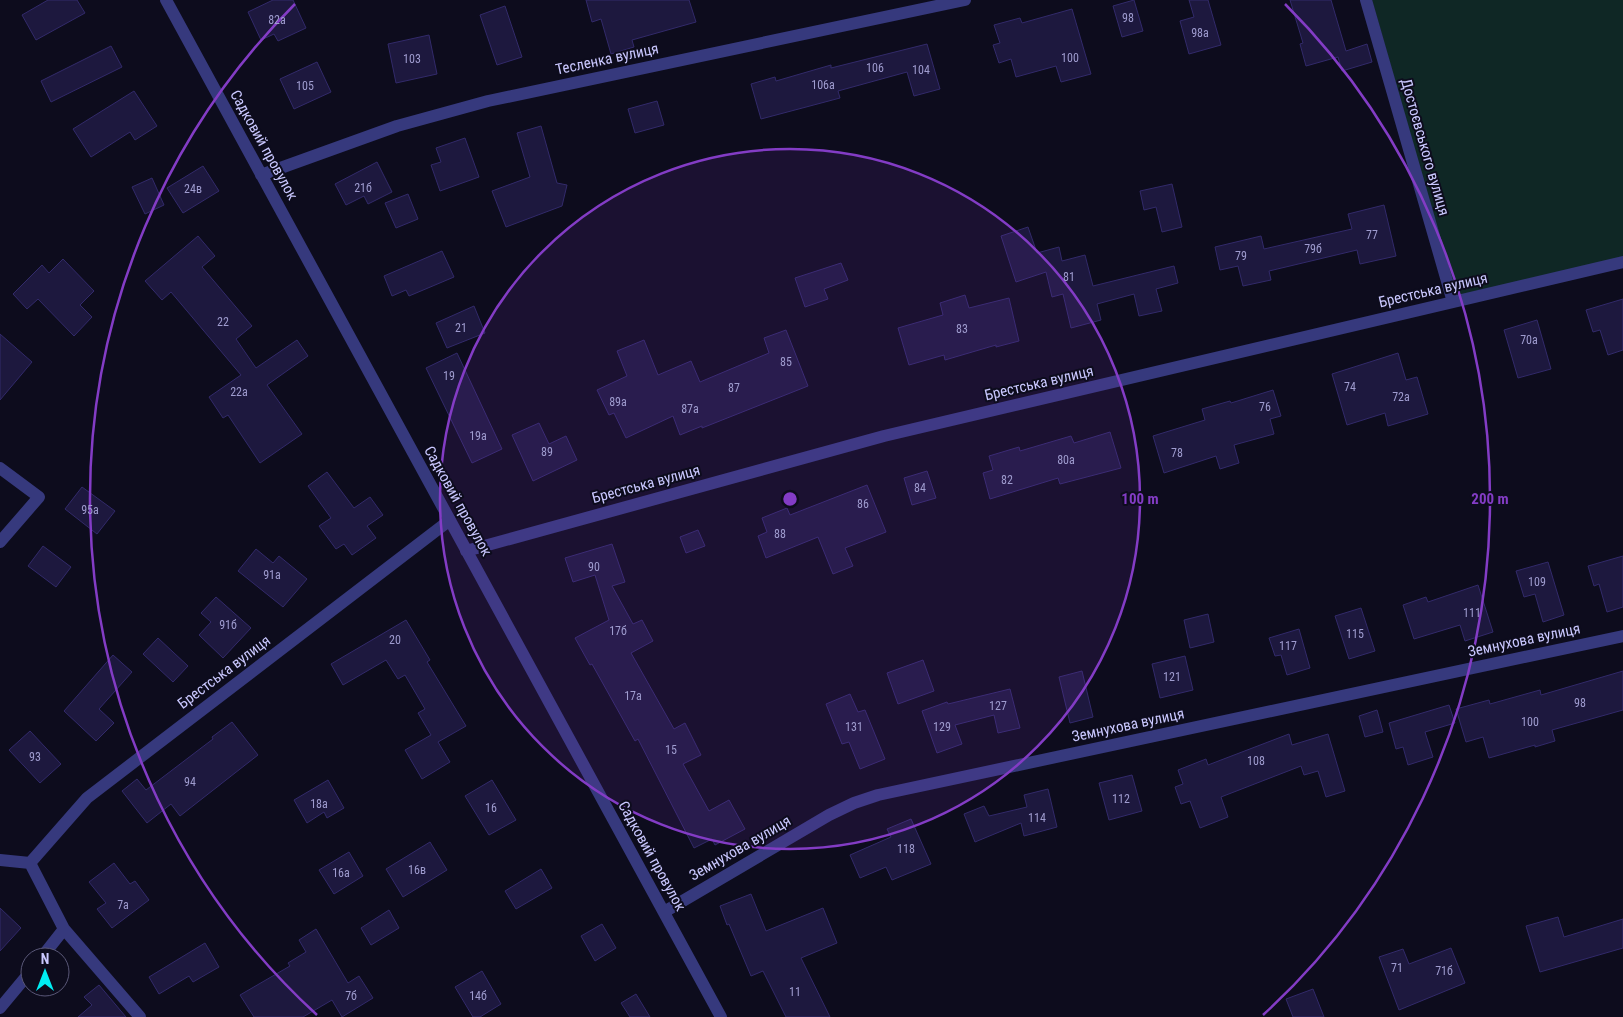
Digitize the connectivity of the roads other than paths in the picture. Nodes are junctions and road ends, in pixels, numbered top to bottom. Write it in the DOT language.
graph roads {
  1 [pos="166,0"];
  2 [pos="965,0"];
  3 [pos="1366,0"];
  4 [pos="261,175"];
  5 [pos="1623,262"];
  6 [pos="1453,302"];
  7 [pos="0,468"];
  8 [pos="450,520"];
  9 [pos="0,542"];
  10 [pos="466,551"];
  11 [pos="1623,636"];
  12 [pos="0,860"];
  13 [pos="30,863"];
  14 [pos="664,912"];
  15 [pos="64,930"];
  16 [pos="50,947"];
  17 [pos="20,984"];
  18 [pos="0,1008"];
  19 [pos="140,1017"];
  20 [pos="721,1017"];
  1 -- 4 [label="street, Садковий провулок"];
  2 -- 4 [label="street, Тесленка вулиця"];
  3 -- 6 [label="street, Достоєвського вулиця"];
  4 -- 8 [label="street, Садковий провулок"];
  5 -- 6 [label="street, Брестська вулиця"];
  6 -- 10 [label="street, Брестська вулиця"];
  7 -- 9 [label="street"];
  8 -- 10 [label="street, Садковий провулок"];
  8 -- 13 [label="street, Брестська вулиця"];
  10 -- 14 [label="street, Садковий провулок"];
  11 -- 14 [label="street, Земнухова вулиця"];
  12 -- 13 [label="street"];
  13 -- 15 [label="street"];
  14 -- 20 [label="street, Садковий провулок"];
  15 -- 16 [label="street"];
  15 -- 19 [label="street"];
  17 -- 18 [label="street"];
}
